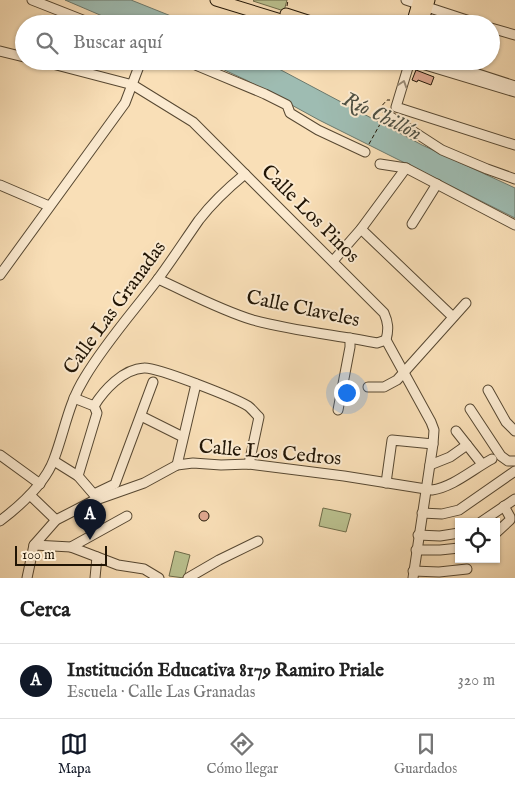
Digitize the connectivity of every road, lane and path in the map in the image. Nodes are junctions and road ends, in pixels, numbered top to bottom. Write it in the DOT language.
graph roads {
  1 [pos="32,0"];
  2 [pos="216,0"];
  3 [pos="240,0"];
  4 [pos="406,0"];
  5 [pos="424,3"];
  6 [pos="265,11"];
  7 [pos="70,15"];
  8 [pos="274,15"];
  9 [pos="281,15"];
  10 [pos="417,15"];
  11 [pos="455,15"];
  12 [pos="500,31"];
  13 [pos="515,35"];
  14 [pos="0,51"];
  15 [pos="15,55"];
  16 [pos="75,70"];
  17 [pos="138,70"];
  18 [pos="208,70"];
  19 [pos="408,70"];
  20 [pos="441,70"];
  21 [pos="466,70"];
  22 [pos="132,85"];
  23 [pos="515,86"];
  24 [pos="515,92"];
  25 [pos="387,100"];
  26 [pos="387,116"];
  27 [pos="515,145"];
  28 [pos="365,151"];
  29 [pos="380,164"];
  30 [pos="406,168"];
  31 [pos="245,174"];
  32 [pos="515,179"];
  33 [pos="437,184"];
  34 [pos="0,185"];
  35 [pos="50,206"];
  36 [pos="412,224"];
  37 [pos="515,226"];
  38 [pos="361,229"];
  39 [pos="333,261"];
  40 [pos="0,275"];
  41 [pos="158,278"];
  42 [pos="466,303"];
  43 [pos="453,317"];
  44 [pos="350,338"];
  45 [pos="386,340"];
  46 [pos="403,372"];
  47 [pos="154,382"];
  48 [pos="196,384"];
  49 [pos="368,387"];
  50 [pos="488,390"];
  51 [pos="74,398"];
  52 [pos="94,406"];
  53 [pos="470,409"];
  54 [pos="338,410"];
  55 [pos="141,416"];
  56 [pos="456,431"];
  57 [pos="515,431"];
  58 [pos="183,437"];
  59 [pos="433,444"];
  60 [pos="467,445"];
  61 [pos="0,455"];
  62 [pos="492,459"];
  63 [pos="54,460"];
  64 [pos="515,461"];
  65 [pos="249,464"];
  66 [pos="482,464"];
  67 [pos="430,465"];
  68 [pos="177,466"];
  69 [pos="515,472"];
  70 [pos="78,476"];
  71 [pos="386,483"];
  72 [pos="40,484"];
  73 [pos="426,490"];
  74 [pos="30,495"];
  75 [pos="97,497"];
  76 [pos="515,499"];
  77 [pos="504,506"];
  78 [pos="422,513"];
  79 [pos="127,516"];
  80 [pos="487,518"];
  81 [pos="56,520"];
  82 [pos="0,521"];
  83 [pos="500,529"];
  84 [pos="455,534"];
  85 [pos="418,535"];
  86 [pos="258,541"];
  87 [pos="34,545"];
  88 [pos="71,547"];
  89 [pos="455,548"];
  90 [pos="416,550"];
  91 [pos="97,557"];
  92 [pos="466,569"];
  93 [pos="413,575"];
  94 [pos="27,578"];
  95 [pos="95,578"];
  96 [pos="159,578"];
  97 [pos="188,578"];
  1 -- 7 [label="street"];
  2 -- 6 [label="main road"];
  3 -- 6 [label="main road"];
  4 -- 5 [label="street"];
  5 -- 10 [label="main road"];
  5 -- 11 [label="street"];
  6 -- 8 [label="main road"];
  6 -- 9 [label="main road"];
  12 -- 13 [label="street"];
  14 -- 15 [label="street"];
  16 -- 22 [label="street, Calle Los Pinos"];
  17 -- 22 [label="street"];
  18 -- 28 [label="street"];
  27 -- 19 [label="street, one-way"];
  20 -- 24 [label="street"];
  21 -- 23 [label="street"];
  22 -- 31 [label="street, Calle Los Pinos"];
  22 -- 35 [label="street"];
  25 -- 26 [label="path"];
  26 -- 28 [label="path"];
  26 -- 32 [label="street"];
  29 -- 30 [label="street"];
  30 -- 33 [label="street"];
  30 -- 38 [label="street"];
  31 -- 39 [label="street, Calle Los Pinos"];
  31 -- 41 [label="street, Calle Las Granadas"];
  33 -- 36 [label="street"];
  33 -- 37 [label="street"];
  34 -- 35 [label="street"];
  35 -- 40 [label="street"];
  38 -- 39 [label="street"];
  38 -- 43 [label="street"];
  39 -- 45 [label="street, Calle Los Pinos"];
  41 -- 44 [label="street, Calle Claveles"];
  41 -- 51 [label="street, Calle Las Granadas"];
  42 -- 43 [label="street"];
  43 -- 46 [label="street"];
  44 -- 45 [label="street, Calle Claveles"];
  44 -- 54 [label="street"];
  45 -- 46 [label="street, Calle Los Pinos"];
  46 -- 49 [label="street"];
  46 -- 59 [label="street, Calle Los Pinos"];
  47 -- 55 [label="street"];
  48 -- 52 [label="street"];
  48 -- 58 [label="street"];
  48 -- 65 [label="street"];
  50 -- 57 [label="street"];
  51 -- 52 [label="street"];
  51 -- 63 [label="street, Calle Las Granadas"];
  52 -- 70 [label="street"];
  53 -- 64 [label="street"];
  55 -- 58 [label="street"];
  55 -- 75 [label="street"];
  56 -- 60 [label="street"];
  58 -- 68 [label="street"];
  59 -- 67 [label="street, Calle Los Pinos"];
  59 -- 71 [label="street"];
  60 -- 66 [label="street"];
  60 -- 67 [label="street"];
  61 -- 72 [label="street"];
  62 -- 66 [label="street, Calle Los Cedros"];
  63 -- 70 [label="street"];
  63 -- 72 [label="street, Calle Las Granadas"];
  65 -- 68 [label="street, Calle Los Cedros"];
  65 -- 71 [label="street, Calle Los Cedros"];
  66 -- 73 [label="street, Calle Los Cedros"];
  67 -- 73 [label="street, Calle Los Pinos"];
  68 -- 75 [label="street, Calle Los Cedros"];
  69 -- 78 [label="street"];
  70 -- 75 [label="street"];
  71 -- 73 [label="street, Calle Los Cedros"];
  72 -- 74 [label="street, Calle Las Granadas"];
  73 -- 78 [label="street, Calle Los Pinos"];
  74 -- 81 [label="street"];
  74 -- 82 [label="street, Calle Las Granadas"];
  75 -- 81 [label="street, Calle Los Cedros"];
  76 -- 77 [label="street"];
  77 -- 80 [label="street"];
  77 -- 83 [label="street"];
  78 -- 85 [label="street, Calle Los Pinos"];
  79 -- 88 [label="street"];
  81 -- 87 [label="street, Calle Los Cedros"];
  84 -- 85 [label="street"];
  85 -- 90 [label="street, Calle Los Pinos"];
  86 -- 97 [label="street"];
  87 -- 88 [label="street"];
  87 -- 94 [label="street, Calle Los Cedros"];
  88 -- 91 [label="street"];
  89 -- 90 [label="street"];
  90 -- 93 [label="street, Calle Los Pinos"];
  91 -- 95 [label="street"];
  91 -- 96 [label="street"];
  92 -- 93 [label="street"];
}
